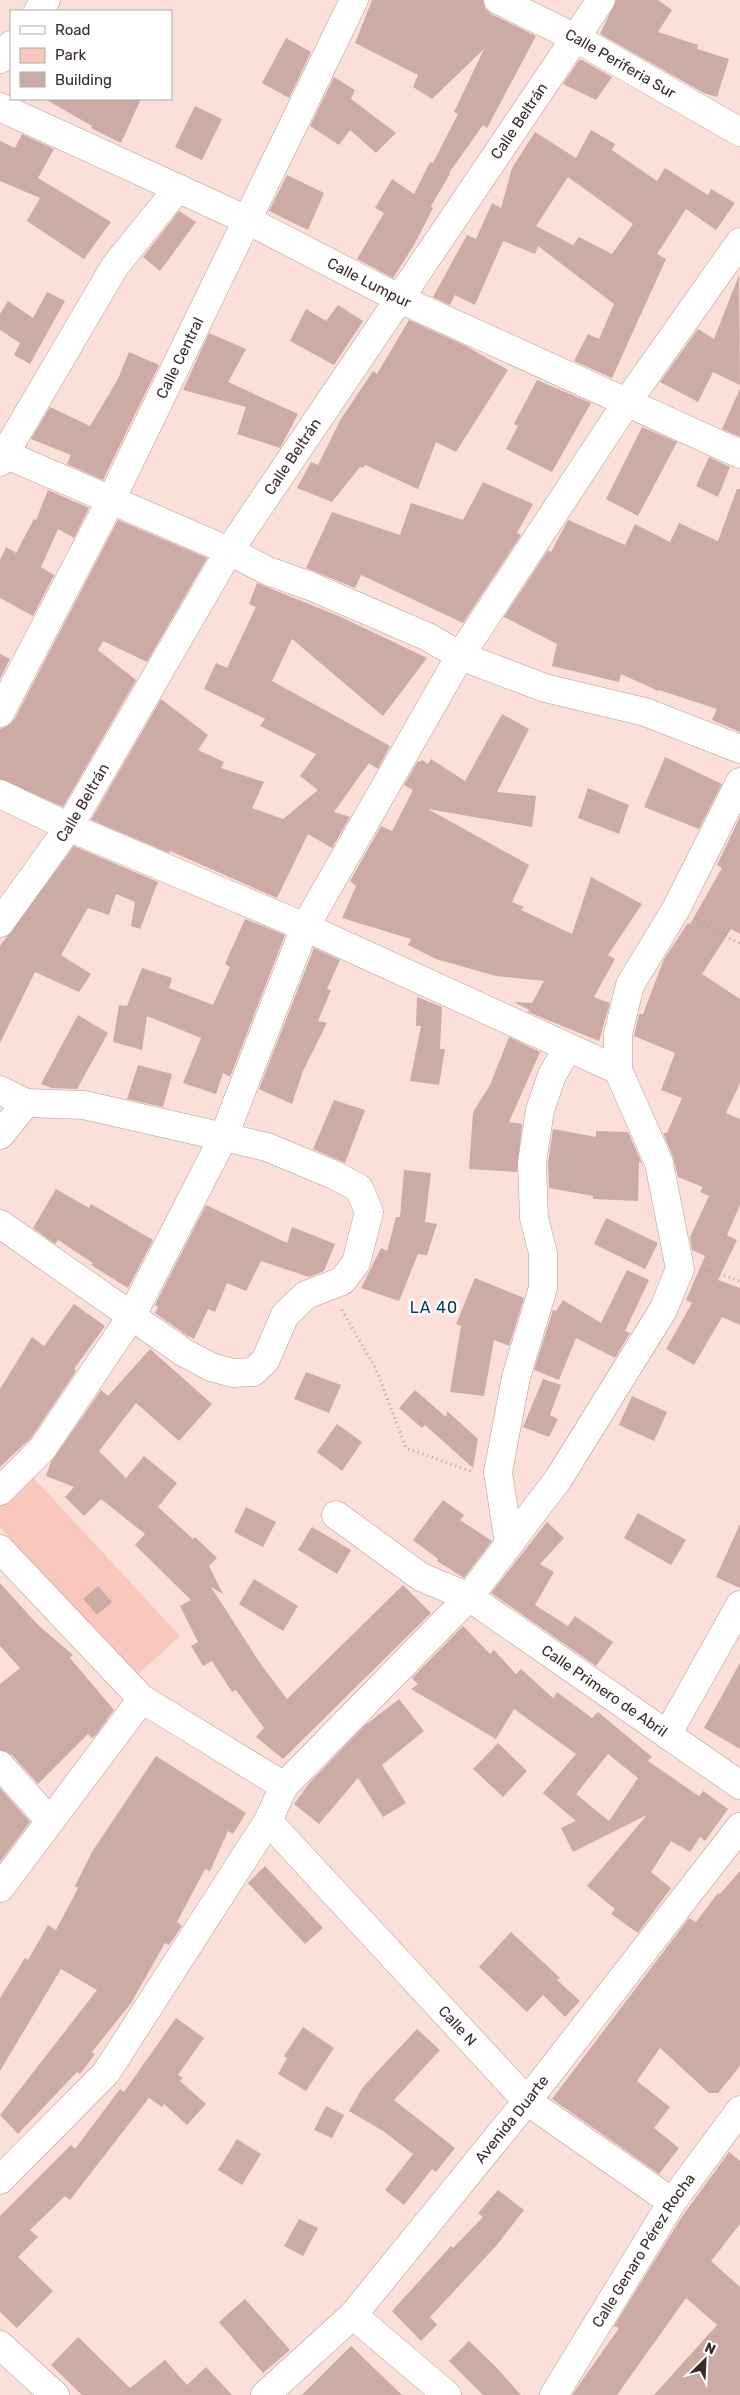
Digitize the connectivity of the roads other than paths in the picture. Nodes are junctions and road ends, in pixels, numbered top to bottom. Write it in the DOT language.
graph roads {
  1 [pos="354,0"];
  2 [pos="498,0"];
  3 [pos="601,0"];
  4 [pos="576,38"];
  5 [pos="10,46"];
  6 [pos="0,59"];
  7 [pos="0,108"];
  8 [pos="740,132"];
  9 [pos="178,188"];
  10 [pos="247,220"];
  11 [pos="740,242"];
  12 [pos="400,299"];
  13 [pos="627,402"];
  14 [pos="740,454"];
  15 [pos="2,456"];
  16 [pos="110,502"];
  17 [pos="229,552"];
  18 [pos="460,656"];
  19 [pos="0,713"];
  20 [pos="740,749"];
  21 [pos="740,782"];
  22 [pos="0,794"];
  23 [pos="69,826"];
  24 [pos="0,923"];
  25 [pos="305,927"];
  26 [pos="568,1048"];
  27 [pos="618,1070"];
  28 [pos="0,1090"];
  29 [pos="26,1103"];
  30 [pos="0,1135"];
  31 [pos="224,1136"];
  32 [pos="0,1224"];
  33 [pos="131,1317"];
  34 [pos="0,1491"];
  35 [pos="336,1515"];
  36 [pos="509,1544"];
  37 [pos="0,1549"];
  38 [pos="469,1597"];
  39 [pos="740,1605"];
  40 [pos="142,1699"];
  41 [pos="667,1735"];
  42 [pos="0,1765"];
  43 [pos="740,1785"];
  44 [pos="284,1786"];
  45 [pos="50,1820"];
  46 [pos="268,1821"];
  47 [pos="740,1827"];
  48 [pos="0,1888"];
  49 [pos="527,2101"];
  50 [pos="740,2110"];
  51 [pos="0,2180"];
  52 [pos="672,2202"];
  53 [pos="352,2315"];
  54 [pos="0,2345"];
  55 [pos="55,2395"];
  56 [pos="266,2395"];
  57 [pos="447,2395"];
  58 [pos="554,2395"];
  1 -- 10 [label="street, Calle Central"];
  2 -- 4 [label="street, Calle Periferia Sur"];
  3 -- 4 [label="street, Calle Beltrán"];
  4 -- 8 [label="street, Calle Periferia Sur"];
  4 -- 12 [label="street, Calle Beltrán"];
  5 -- 6 [label="street"];
  7 -- 9 [label="street, Calle Lumpur"];
  9 -- 10 [label="street, Calle Lumpur"];
  9 -- 15 [label="street"];
  10 -- 12 [label="street, Calle Lumpur"];
  10 -- 16 [label="street, Calle Central"];
  11 -- 13 [label="street"];
  12 -- 13 [label="street, Calle Lumpur"];
  12 -- 17 [label="street, Calle Beltrán"];
  13 -- 14 [label="street, Calle Lumpur"];
  13 -- 18 [label="street"];
  15 -- 16 [label="street"];
  16 -- 17 [label="street"];
  16 -- 19 [label="street, Calle Central"];
  17 -- 18 [label="street"];
  17 -- 23 [label="street, Calle Beltrán"];
  18 -- 20 [label="street"];
  18 -- 25 [label="street"];
  21 -- 27 [label="street"];
  22 -- 23 [label="street"];
  23 -- 24 [label="street, Calle Beltrán"];
  23 -- 25 [label="street"];
  25 -- 26 [label="street"];
  25 -- 31 [label="street"];
  26 -- 27 [label="street"];
  26 -- 36 [label="street"];
  27 -- 36 [label="street"];
  28 -- 29 [label="street"];
  29 -- 30 [label="street"];
  29 -- 31 [label="street"];
  31 -- 33 [label="street"];
  31 -- 33 [label="street"];
  32 -- 33 [label="street"];
  33 -- 34 [label="street"];
  35 -- 38 [label="street, Calle Primero de Abril"];
  36 -- 38 [label="street"];
  37 -- 40 [label="street"];
  38 -- 41 [label="street, Calle Primero de Abril"];
  38 -- 44 [label="street"];
  39 -- 41 [label="street"];
  40 -- 44 [label="street"];
  40 -- 45 [label="street"];
  41 -- 43 [label="street, Calle Primero de Abril"];
  42 -- 45 [label="street"];
  44 -- 46 [label="street"];
  45 -- 48 [label="street"];
  46 -- 49 [label="street, Calle N"];
  46 -- 51 [label="street"];
  47 -- 49 [label="street, Avenida Duarte"];
  49 -- 52 [label="street, Calle N"];
  49 -- 53 [label="street, Avenida Duarte"];
  50 -- 52 [label="street, Calle Genaro Pérez Rocha"];
  52 -- 58 [label="street, Calle Genaro Pérez Rocha"];
  53 -- 56 [label="street, Avenida Duarte"];
  53 -- 57 [label="street"];
  54 -- 55 [label="street"];
}
